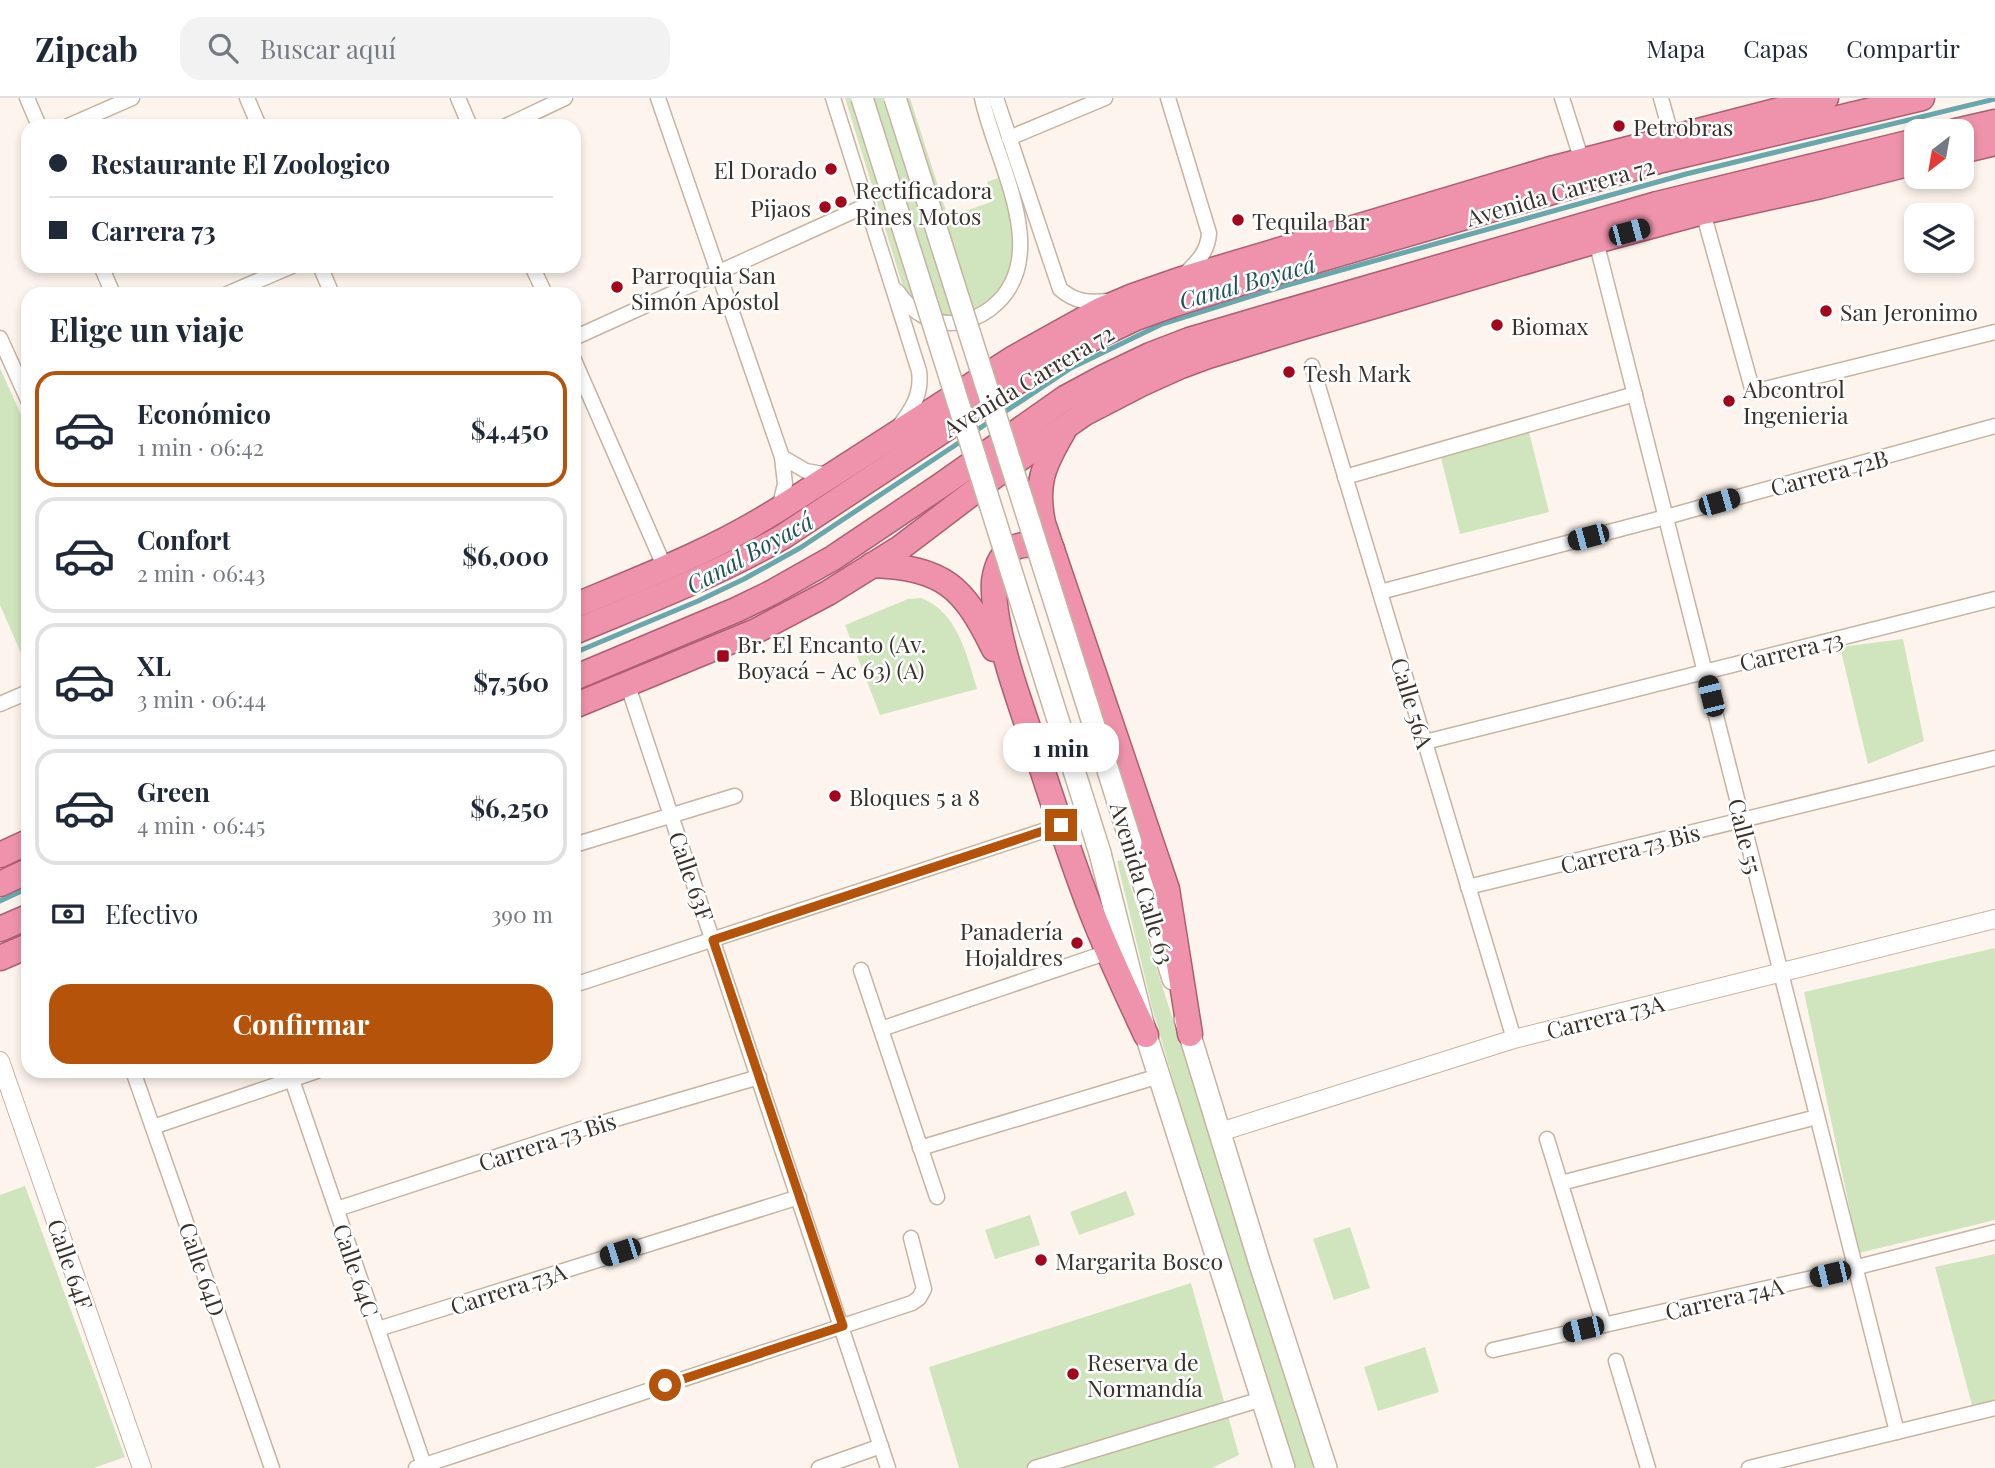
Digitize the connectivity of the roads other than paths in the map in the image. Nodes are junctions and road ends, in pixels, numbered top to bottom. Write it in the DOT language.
graph roads {
  1 [pos="27,98"];
  2 [pos="132,98"];
  3 [pos="247,98"];
  4 [pos="458,98"];
  5 [pos="565,98"];
  6 [pos="658,98"];
  7 [pos="834,98"];
  8 [pos="862,98"];
  9 [pos="895,98"];
  10 [pos="982,98"];
  11 [pos="996,98"];
  12 [pos="1105,98"];
  13 [pos="1168,98"];
  14 [pos="1562,98"];
  15 [pos="1661,98"];
  16 [pos="1826,98"];
  17 [pos="1923,98"];
  18 [pos="1770,105"];
  19 [pos="36,119"];
  20 [pos="84,119"];
  21 [pos="256,119"];
  22 [pos="467,119"];
  23 [pos="521,119"];
  24 [pos="1995,122"];
  25 [pos="1974,131"];
  26 [pos="1009,138"];
  27 [pos="1672,138"];
  28 [pos="1974,139"];
  29 [pos="1995,143"];
  30 [pos="1904,144"];
  31 [pos="1581,161"];
  32 [pos="1904,165"];
  33 [pos="1657,204"];
  34 [pos="867,205"];
  35 [pos="1703,212"];
  36 [pos="1393,216"];
  37 [pos="1450,223"];
  38 [pos="1596,241"];
  39 [pos="1489,252"];
  40 [pos="276,273"];
  41 [pos="718,273"];
  42 [pos="1473,277"];
  43 [pos="1179,280"];
  44 [pos="1390,281"];
  45 [pos="892,285"];
  46 [pos="243,287"];
  47 [pos="1414,294"];
  48 [pos="1122,300"];
  49 [pos="1080,321"];
  50 [pos="1995,332"];
  51 [pos="581,335"];
  52 [pos="0,338"];
  53 [pos="1012,359"];
  54 [pos="1054,359"];
  55 [pos="1312,366"];
  56 [pos="21,384"];
  57 [pos="581,390"];
  58 [pos="1635,394"];
  59 [pos="1068,425"];
  60 [pos="1995,426"];
  61 [pos="893,435"];
  62 [pos="782,457"];
  63 [pos="832,475"];
  64 [pos="1345,477"];
  65 [pos="779,509"];
  66 [pos="1666,517"];
  67 [pos="1052,549"];
  68 [pos="872,565"];
  69 [pos="665,568"];
  70 [pos="1380,592"];
  71 [pos="1995,599"];
  72 [pos="581,603"];
  73 [pos="581,629"];
  74 [pos="1705,671"];
  75 [pos="581,675"];
  76 [pos="627,683"];
  77 [pos="1015,690"];
  78 [pos="21,695"];
  79 [pos="581,703"];
  80 [pos="0,704"];
  81 [pos="1424,742"];
  82 [pos="1995,758"];
  83 [pos="735,796"];
  84 [pos="671,816"];
  85 [pos="1742,820"];
  86 [pos="1061,825"];
  87 [pos="581,843"];
  88 [pos="21,845"];
  89 [pos="0,855"];
  90 [pos="21,874"];
  91 [pos="0,884"];
  92 [pos="1468,887"];
  93 [pos="1995,919"];
  94 [pos="21,920"];
  95 [pos="0,929"];
  96 [pos="713,940"];
  97 [pos="21,949"];
  98 [pos="1108,953"];
  99 [pos="0,958"];
  100 [pos="861,971"];
  101 [pos="1780,972"];
  102 [pos="581,983"];
  103 [pos="881,1029"];
  104 [pos="1189,1034"];
  105 [pos="1146,1035"];
  106 [pos="1514,1039"];
  107 [pos="0,1061"];
  108 [pos="1159,1076"];
  109 [pos="759,1077"];
  110 [pos="136,1078"];
  111 [pos="283,1078"];
  112 [pos="292,1078"];
  113 [pos="1817,1117"];
  114 [pos="153,1127"];
  115 [pos="1220,1132"];
  116 [pos="1547,1139"];
  117 [pos="920,1148"];
  118 [pos="1561,1183"];
  119 [pos="800,1197"];
  120 [pos="937,1197"];
  121 [pos="337,1209"];
  122 [pos="1995,1232"];
  123 [pos="911,1238"];
  124 [pos="1855,1268"];
  125 [pos="1604,1325"];
  126 [pos="843,1326"];
  127 [pos="377,1329"];
  128 [pos="1493,1350"];
  129 [pos="1616,1361"];
  130 [pos="1262,1399"];
  131 [pos="1995,1408"];
  132 [pos="1897,1432"];
  133 [pos="881,1446"];
  134 [pos="422,1467"];
  135 [pos="140,1468"];
  136 [pos="272,1468"];
  137 [pos="819,1468"];
  138 [pos="888,1468"];
  139 [pos="1035,1468"];
  140 [pos="1284,1468"];
  141 [pos="1326,1468"];
  142 [pos="1648,1468"];
  143 [pos="1749,1468"];
  1 -- 19 [label="street"];
  2 -- 20 [label="street"];
  3 -- 21 [label="street"];
  4 -- 22 [label="street"];
  5 -- 23 [label="street"];
  6 -- 41 [label="street"];
  7 -- 34 [label="street"];
  8 -- 105 [label="main road, Avenida Calle 63, bridge"];
  9 -- 104 [label="main road, Avenida Calle 63, bridge"];
  10 -- 45 [label="street"];
  11 -- 26 [label="street"];
  12 -- 26 [label="street"];
  13 -- 43 [label="street"];
  14 -- 31 [label="street"];
  15 -- 27 [label="street"];
  16 -- 18 [label="highway, Avenida Carrera 72"];
  17 -- 37 [label="highway, Avenida Carrera 72"];
  18 -- 27 [label="highway, Avenida Carrera 72"];
  24 -- 25 [label="highway"];
  26 -- 48 [label="street"];
  27 -- 31 [label="highway, Avenida Carrera 72"];
  28 -- 29 [label="highway"];
  30 -- 33 [label="highway, Avenida Carrera 72"];
  31 -- 36 [label="highway, Avenida Carrera 72"];
  32 -- 35 [label="highway"];
  33 -- 35 [label="highway"];
  33 -- 39 [label="highway, Avenida Carrera 72"];
  34 -- 41 [label="street"];
  34 -- 45 [label="street"];
  35 -- 38 [label="highway"];
  35 -- 50 [label="street"];
  36 -- 37 [label="highway"];
  36 -- 43 [label="highway, Avenida Carrera 72"];
  37 -- 54 [label="highway, Avenida Carrera 72"];
  38 -- 42 [label="highway"];
  38 -- 58 [label="street, Calle 55"];
  39 -- 42 [label="highway"];
  39 -- 44 [label="highway, Avenida Carrera 72"];
  40 -- 46 [label="street"];
  41 -- 51 [label="street"];
  41 -- 62 [label="street"];
  42 -- 47 [label="highway"];
  43 -- 48 [label="highway, Avenida Carrera 72"];
  44 -- 47 [label="highway"];
  44 -- 75 [label="highway, Avenida Carrera 72"];
  45 -- 61 [label="street"];
  47 -- 59 [label="highway"];
  48 -- 49 [label="highway, Avenida Carrera 72"];
  49 -- 53 [label="highway, Avenida Carrera 72"];
  49 -- 54 [label="highway"];
  52 -- 56 [label="street"];
  53 -- 54 [label="highway"];
  53 -- 61 [label="highway, Avenida Carrera 72"];
  54 -- 73 [label="highway, Avenida Carrera 72"];
  55 -- 64 [label="street, Calle 56A"];
  57 -- 69 [label="street"];
  58 -- 64 [label="street"];
  58 -- 66 [label="street, Calle 55"];
  59 -- 67 [label="highway"];
  59 -- 68 [label="highway"];
  60 -- 66 [label="street, Carrera 72B"];
  61 -- 63 [label="highway, Avenida Carrera 72"];
  62 -- 63 [label="street"];
  62 -- 65 [label="street"];
  63 -- 65 [label="highway, Avenida Carrera 72"];
  64 -- 70 [label="street, Calle 56A"];
  65 -- 69 [label="highway, Avenida Carrera 72"];
  66 -- 70 [label="street, Carrera 72B"];
  66 -- 74 [label="street, Calle 55"];
  67 -- 77 [label="highway"];
  67 -- 104 [label="highway"];
  68 -- 76 [label="highway"];
  68 -- 77 [label="highway"];
  69 -- 72 [label="highway, Avenida Carrera 72"];
  70 -- 81 [label="street, Calle 56A"];
  71 -- 74 [label="street, Carrera 73"];
  74 -- 81 [label="street, Carrera 73"];
  74 -- 85 [label="street, Calle 55"];
  76 -- 79 [label="highway"];
  76 -- 84 [label="street, Calle 63F"];
  77 -- 86 [label="highway"];
  78 -- 80 [label="street"];
  81 -- 92 [label="street, Calle 56A"];
  82 -- 85 [label="street, Carrera 73 Bis"];
  83 -- 84 [label="street"];
  84 -- 87 [label="street"];
  84 -- 96 [label="street, Calle 63F"];
  85 -- 92 [label="street, Carrera 73 Bis"];
  85 -- 101 [label="street, Calle 55"];
  86 -- 96 [label="street"];
  86 -- 98 [label="highway"];
  88 -- 89 [label="highway"];
  90 -- 91 [label="highway"];
  92 -- 106 [label="street, Calle 56A"];
  93 -- 101 [label="street, Carrera 73A"];
  94 -- 95 [label="highway"];
  96 -- 102 [label="street"];
  96 -- 109 [label="street, Calle 63F"];
  97 -- 99 [label="highway"];
  98 -- 103 [label="street"];
  98 -- 105 [label="highway"];
  100 -- 103 [label="street"];
  101 -- 106 [label="street, Carrera 73A"];
  101 -- 113 [label="street, Calle 55"];
  103 -- 117 [label="street"];
  104 -- 115 [label="main road, Avenida Calle 63"];
  105 -- 108 [label="main road, Avenida Calle 63"];
  106 -- 115 [label="street, Carrera 73A"];
  107 -- 135 [label="street, Calle 64F"];
  108 -- 117 [label="street"];
  108 -- 130 [label="main road, Avenida Calle 63"];
  109 -- 119 [label="street, Calle 63F"];
  109 -- 121 [label="street, Carrera 73 Bis"];
  110 -- 114 [label="street, Calle 64D"];
  111 -- 114 [label="street"];
  112 -- 121 [label="street, Calle 64C"];
  113 -- 118 [label="street"];
  113 -- 124 [label="street, Calle 55"];
  114 -- 136 [label="street, Calle 64D"];
  115 -- 141 [label="main road, Avenida Calle 63"];
  116 -- 118 [label="street"];
  117 -- 120 [label="street"];
  118 -- 125 [label="street"];
  119 -- 126 [label="street, Calle 63F"];
  119 -- 127 [label="street, Carrera 73A"];
  121 -- 127 [label="street, Calle 64C"];
  122 -- 124 [label="street, Carrera 74A"];
  123 -- 126 [label="street"];
  124 -- 125 [label="street, Carrera 74A"];
  124 -- 132 [label="street, Calle 55"];
  125 -- 128 [label="street, Carrera 74A"];
  126 -- 133 [label="street, Calle 63F"];
  126 -- 134 [label="street"];
  127 -- 134 [label="street, Calle 64C"];
  129 -- 142 [label="street"];
  130 -- 139 [label="street"];
  130 -- 140 [label="main road, Avenida Calle 63"];
  131 -- 132 [label="street"];
  132 -- 143 [label="street"];
  133 -- 137 [label="street"];
  133 -- 138 [label="street, Calle 63F"];
}
